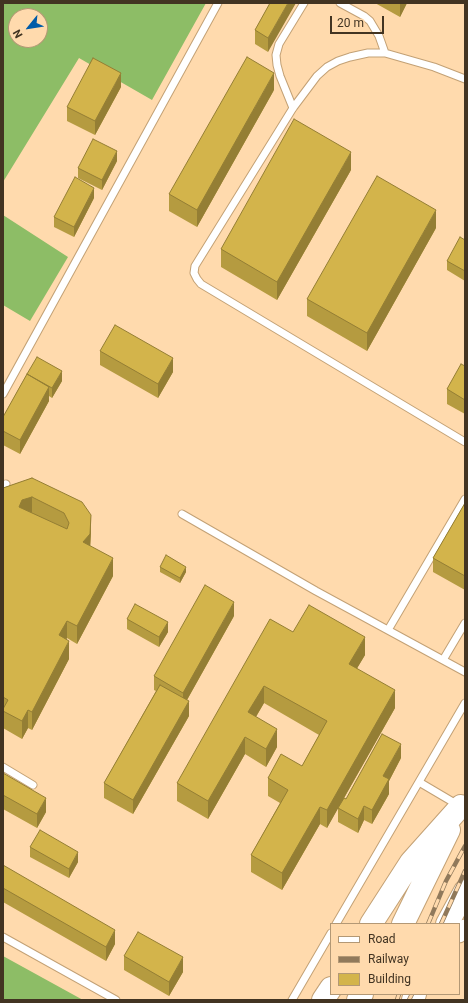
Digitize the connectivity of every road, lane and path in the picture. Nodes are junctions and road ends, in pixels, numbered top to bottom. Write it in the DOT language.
graph roads {
  1 [pos="218,3"];
  2 [pos="304,3"];
  3 [pos="340,3"];
  4 [pos="385,53"];
  5 [pos="465,79"];
  6 [pos="293,108"];
  7 [pos="3,394"];
  8 [pos="465,442"];
  9 [pos="465,499"];
  10 [pos="182,514"];
  11 [pos="465,623"];
  12 [pos="388,630"];
  13 [pos="443,660"];
  14 [pos="465,672"];
  15 [pos="465,703"];
  16 [pos="3,767"];
  17 [pos="419,782"];
  18 [pos="33,785"];
  19 [pos="463,802"];
  20 [pos="465,891"];
  21 [pos="337,923"];
  22 [pos="372,923"];
  23 [pos="403,923"];
  24 [pos="448,923"];
  25 [pos="330,935"];
  26 [pos="3,937"];
  27 [pos="330,990"];
  28 [pos="116,1000"];
  29 [pos="292,1000"];
  30 [pos="323,1000"];
  1 -- 7 [label="lane"];
  2 -- 6 [label="lane"];
  3 -- 4 [label="lane"];
  4 -- 5 [label="lane"];
  4 -- 6 [label="lane"];
  6 -- 8 [label="lane"];
  9 -- 12 [label="lane"];
  10 -- 12 [label="lane"];
  11 -- 13 [label="lane"];
  12 -- 13 [label="lane"];
  13 -- 14 [label="lane"];
  15 -- 17 [label="lane"];
  16 -- 18 [label="lane"];
  17 -- 19 [label="lane"];
  17 -- 21 [label="lane"];
  19 -- 22 [label="main road"];
  19 -- 23 [label="main road"];
  20 -- 24 [label="main road"];
  25 -- 29 [label="lane"];
  26 -- 28 [label="lane"];
  27 -- 30 [label="main road"];
}
